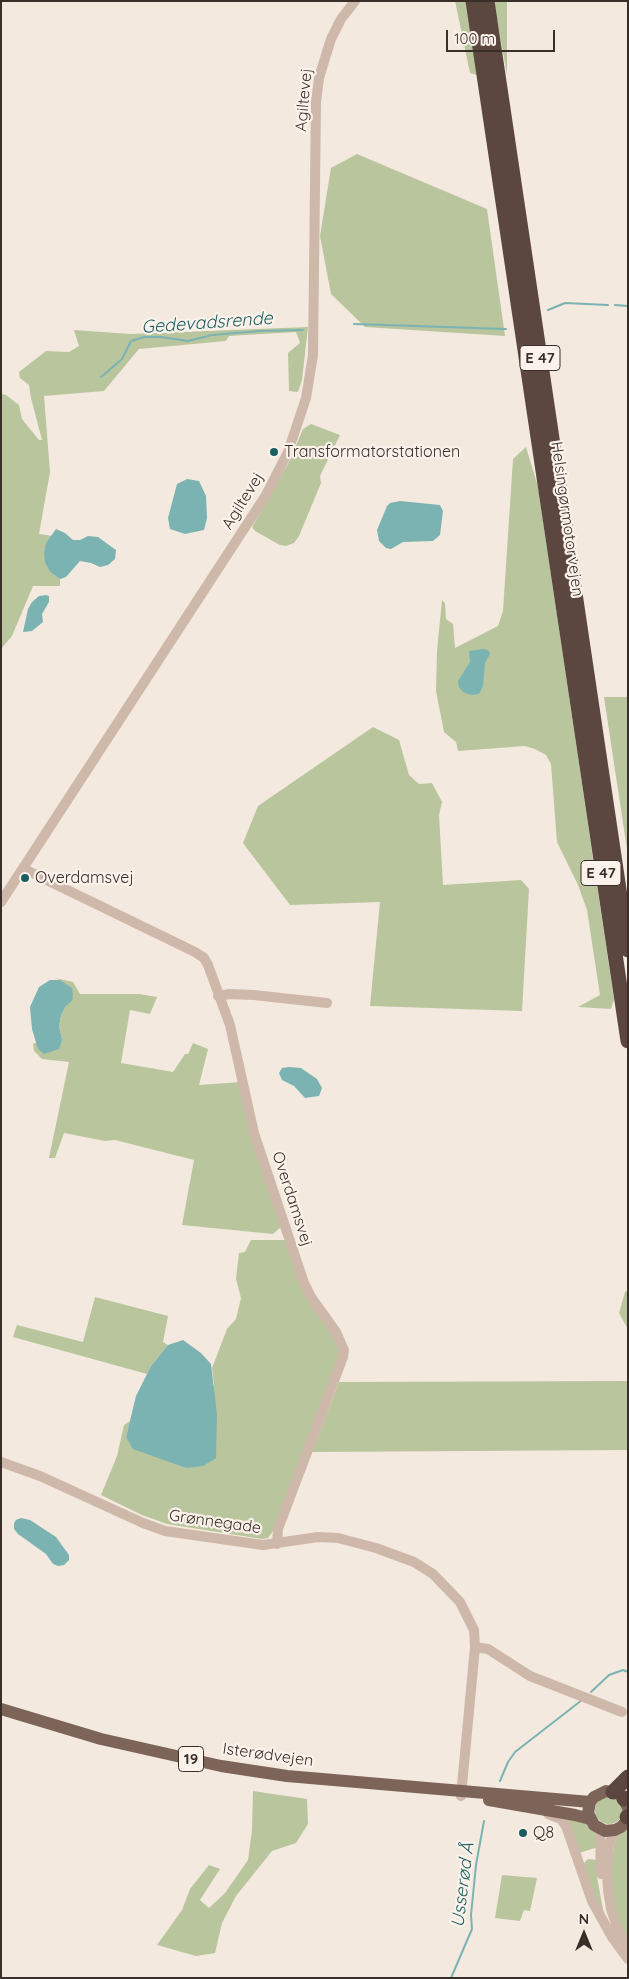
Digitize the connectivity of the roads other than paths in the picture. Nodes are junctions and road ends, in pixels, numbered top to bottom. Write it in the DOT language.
graph roads {
  1 [pos="355,1"];
  2 [pos="473,1"];
  3 [pos="487,1"];
  4 [pos="24,869"];
  5 [pos="1,902"];
  6 [pos="628,950"];
  7 [pos="218,996"];
  8 [pos="327,1003"];
  9 [pos="628,1041"];
  10 [pos="1,1462"];
  11 [pos="277,1544"];
  12 [pos="475,1647"];
  13 [pos="1,1710"];
  14 [pos="622,1712"];
  15 [pos="628,1777"];
  16 [pos="461,1793"];
  17 [pos="623,1799"];
  18 [pos="590,1802"];
  19 [pos="516,1805"];
  20 [pos="628,1816"];
  21 [pos="590,1819"];
  22 [pos="600,1830"];
  23 [pos="615,1830"];
  24 [pos="612,1937"];
  25 [pos="628,1947"];
  26 [pos="628,1960"];
  1 -- 4 [label="street, Agiltevej"];
  2 -- 9 [label="highway, Helsingørmotorvejen / E 47"];
  3 -- 6 [label="highway, Helsingørmotorvejen / E 47"];
  4 -- 5 [label="street, Agiltevej"];
  4 -- 7 [label="street, Overdamsvej"];
  7 -- 8 [label="street"];
  7 -- 11 [label="street, Overdamsvej"];
  10 -- 11 [label="street, Grønnegade"];
  11 -- 12 [label="street, Grønnegade"];
  12 -- 14 [label="street"];
  12 -- 16 [label="street, Grønnegade"];
  13 -- 16 [label="main road, Isterødvejen / 19"];
  15 -- 17 [label="highway"];
  16 -- 18 [label="main road, Isterødvejen / 19"];
  16 -- 19 [label="main road, Isterødvejen / 19"];
  17 -- 18 [label="main road, 19"];
  18 -- 21 [label="main road"];
  19 -- 21 [label="main road, Isterødvejen / 19"];
  19 -- 24 [label="street"];
  20 -- 23 [label="main road"];
  21 -- 22 [label="main road"];
  22 -- 23 [label="main road"];
  22 -- 24 [label="street"];
  23 -- 25 [label="street"];
  24 -- 26 [label="street"];
}
